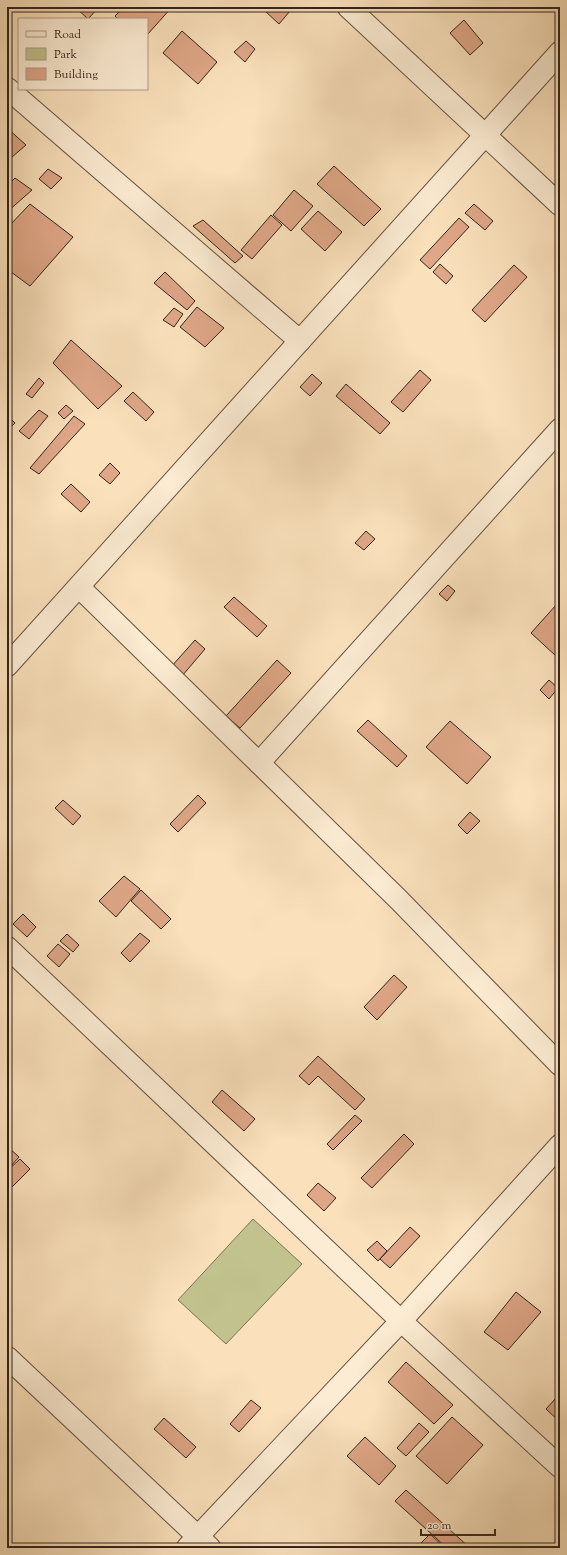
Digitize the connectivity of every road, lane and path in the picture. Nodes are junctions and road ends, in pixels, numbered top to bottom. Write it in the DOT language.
graph roads {
  1 [pos="348,7"];
  2 [pos="560,52"];
  3 [pos="7,88"];
  4 [pos="486,135"];
  5 [pos="560,205"];
  6 [pos="300,341"];
  7 [pos="560,429"];
  8 [pos="79,587"];
  9 [pos="7,666"];
  10 [pos="259,763"];
  11 [pos="7,947"];
  12 [pos="560,1065"];
  13 [pos="560,1144"];
  14 [pos="401,1321"];
  15 [pos="7,1357"];
  16 [pos="560,1467"];
  17 [pos="198,1544"];
  1 -- 4 [label="street"];
  2 -- 4 [label="street"];
  3 -- 6 [label="street"];
  4 -- 5 [label="street"];
  4 -- 6 [label="street"];
  6 -- 8 [label="street"];
  7 -- 10 [label="street"];
  8 -- 9 [label="street"];
  8 -- 10 [label="street"];
  10 -- 12 [label="street"];
  11 -- 14 [label="street"];
  13 -- 14 [label="street"];
  14 -- 16 [label="street"];
  14 -- 17 [label="street"];
  15 -- 17 [label="street"];
}
